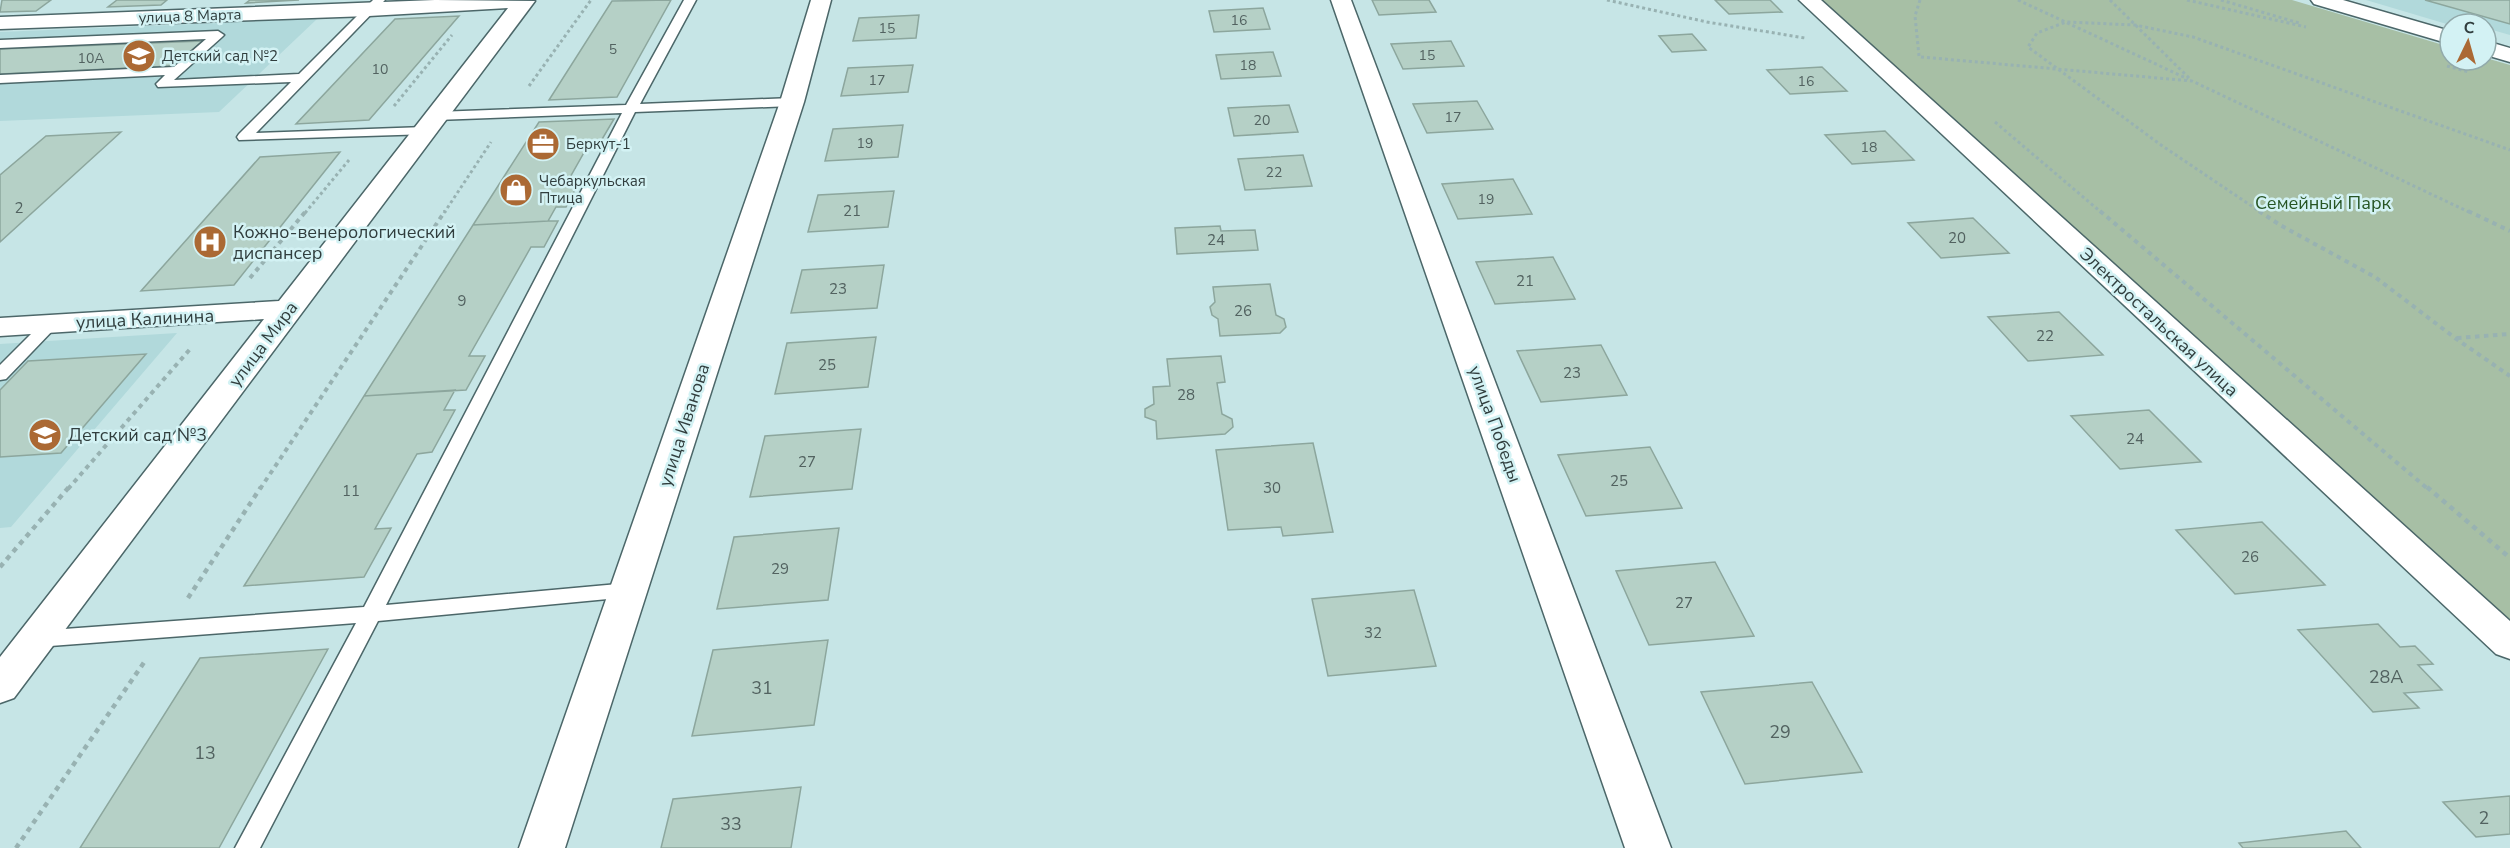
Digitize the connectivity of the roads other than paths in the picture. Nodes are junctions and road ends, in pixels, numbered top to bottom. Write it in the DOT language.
graph roads {
  1 [pos="690,0"];
  2 [pos="821,0"];
  3 [pos="1341,0"];
  4 [pos="1809,0"];
  5 [pos="2321,0"];
  6 [pos="525,1"];
  7 [pos="374,5"];
  8 [pos="0,23"];
  9 [pos="2438,34"];
  10 [pos="0,44"];
  11 [pos="177,71"];
  12 [pos="0,78"];
  13 [pos="302,78"];
  14 [pos="792,102"];
  15 [pos="631,108"];
  16 [pos="431,124"];
  17 [pos="289,309"];
  18 [pos="50,324"];
  19 [pos="0,327"];
  20 [pos="0,375"];
  21 [pos="629,590"];
  22 [pos="371,614"];
  23 [pos="37,639"];
  24 [pos="2510,644"];
  25 [pos="0,687"];
  26 [pos="247,848"];
  27 [pos="542,848"];
  28 [pos="1648,848"];
  1 -- 15 [label="lane"];
  2 -- 14 [label="street, улица Иванова"];
  3 -- 28 [label="street, улица Победы"];
  4 -- 24 [label="street, Электростальская улица"];
  5 -- 9 [label="street"];
  6 -- 7 [label="street, улица 8 Марта"];
  6 -- 16 [label="street, улица Мира"];
  7 -- 8 [label="street, улица 8 Марта"];
  7 -- 13 [label="lane"];
  10 -- 11 [label="lane"];
  11 -- 12 [label="lane"];
  11 -- 13 [label="lane"];
  13 -- 16 [label="lane"];
  14 -- 15 [label="lane"];
  14 -- 21 [label="street, улица Иванова"];
  15 -- 16 [label="lane"];
  15 -- 22 [label="lane"];
  16 -- 17 [label="street, улица Мира"];
  17 -- 18 [label="street, улица Калинина"];
  17 -- 23 [label="street, улица Мира"];
  18 -- 19 [label="street, улица Калинина"];
  18 -- 20 [label="lane"];
  21 -- 22 [label="lane"];
  21 -- 27 [label="street, улица Иванова"];
  22 -- 23 [label="lane"];
  22 -- 26 [label="lane"];
  23 -- 25 [label="street, улица Мира"];
}
